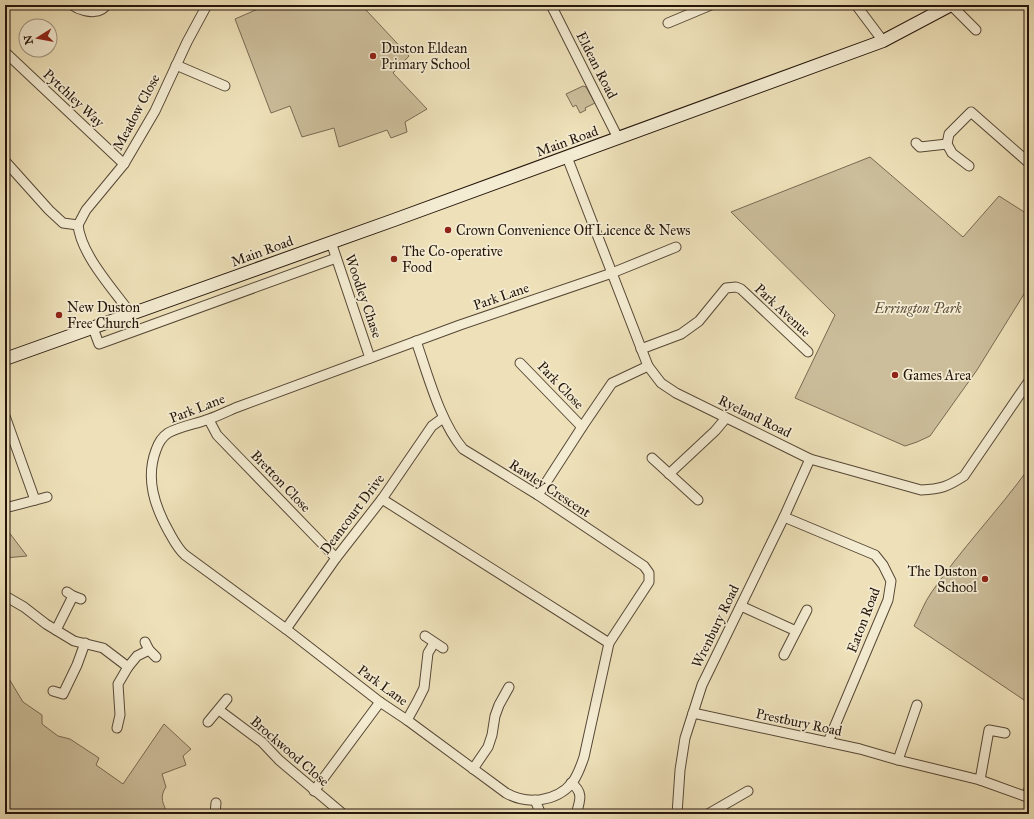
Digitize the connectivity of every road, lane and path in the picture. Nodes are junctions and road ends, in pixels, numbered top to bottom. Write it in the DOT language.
graph roads {
  1 [pos="72,5"];
  2 [pos="107,5"];
  3 [pos="207,5"];
  4 [pos="551,5"];
  5 [pos="711,5"];
  6 [pos="856,5"];
  7 [pos="951,5"];
  8 [pos="668,23"];
  9 [pos="976,30"];
  10 [pos="883,41"];
  11 [pos="5,52"];
  12 [pos="176,65"];
  13 [pos="225,86"];
  14 [pos="618,138"];
  15 [pos="916,143"];
  16 [pos="947,144"];
  17 [pos="567,157"];
  18 [pos="1027,159"];
  19 [pos="5,161"];
  20 [pos="124,164"];
  21 [pos="969,166"];
  22 [pos="78,225"];
  23 [pos="331,242"];
  24 [pos="676,247"];
  25 [pos="336,258"];
  26 [pos="612,273"];
  27 [pos="189,294"];
  28 [pos="194,309"];
  29 [pos="131,314"];
  30 [pos="93,328"];
  31 [pos="416,341"];
  32 [pos="641,349"];
  33 [pos="808,352"];
  34 [pos="370,358"];
  35 [pos="5,359"];
  36 [pos="520,363"];
  37 [pos="648,366"];
  38 [pos="1029,381"];
  39 [pos="5,416"];
  40 [pos="443,418"];
  41 [pos="726,418"];
  42 [pos="209,420"];
  43 [pos="582,427"];
  44 [pos="652,458"];
  45 [pos="810,459"];
  46 [pos="669,474"];
  47 [pos="538,495"];
  48 [pos="47,497"];
  49 [pos="382,499"];
  50 [pos="35,500"];
  51 [pos="698,500"];
  52 [pos="5,508"];
  53 [pos="784,517"];
  54 [pos="336,558"];
  55 [pos="5,596"];
  56 [pos="74,596"];
  57 [pos="741,606"];
  58 [pos="807,610"];
  59 [pos="286,629"];
  60 [pos="56,630"];
  61 [pos="796,632"];
  62 [pos="425,636"];
  63 [pos="85,643"];
  64 [pos="434,643"];
  65 [pos="609,643"];
  66 [pos="443,648"];
  67 [pos="150,649"];
  68 [pos="784,656"];
  69 [pos="128,667"];
  70 [pos="509,687"];
  71 [pos="53,691"];
  72 [pos="598,698"];
  73 [pos="227,699"];
  74 [pos="380,702"];
  75 [pos="917,706"];
  76 [pos="219,710"];
  77 [pos="693,714"];
  78 [pos="120,715"];
  79 [pos="130,715"];
  80 [pos="407,720"];
  81 [pos="208,722"];
  82 [pos="117,728"];
  83 [pos="1005,733"];
  84 [pos="828,742"];
  85 [pos="898,760"];
  86 [pos="474,769"];
  87 [pos="980,780"];
  88 [pos="572,783"];
  89 [pos="314,791"];
  90 [pos="748,791"];
  91 [pos="1027,796"];
  92 [pos="535,800"];
  93 [pos="216,803"];
  94 [pos="215,814"];
  95 [pos="343,814"];
  96 [pos="542,814"];
  97 [pos="576,814"];
  98 [pos="677,814"];
  99 [pos="708,814"];
  1 -- 2 [label="street"];
  3 -- 12 [label="street, Meadow Close"];
  4 -- 14 [label="street, Eldean Road"];
  5 -- 8 [label="street"];
  6 -- 10 [label="street"];
  7 -- 9 [label="street"];
  7 -- 10 [label="street, Main Road"];
  10 -- 14 [label="street, Main Road"];
  11 -- 20 [label="street, Pytchley Way"];
  12 -- 13 [label="street"];
  12 -- 20 [label="street, Meadow Close"];
  14 -- 17 [label="street, Main Road"];
  15 -- 16 [label="street"];
  16 -- 18 [label="street"];
  16 -- 21 [label="street"];
  17 -- 23 [label="street, Main Road"];
  17 -- 26 [label="street, Ryeland Road"];
  19 -- 22 [label="street"];
  20 -- 22 [label="street, Meadow Close"];
  22 -- 29 [label="street"];
  23 -- 25 [label="street, Woodley Chase"];
  23 -- 27 [label="street, Main Road"];
  24 -- 26 [label="street, Park Lane"];
  25 -- 28 [label="street"];
  25 -- 34 [label="street, Woodley Chase"];
  26 -- 31 [label="street, Park Lane"];
  26 -- 32 [label="street, Ryeland Road"];
  27 -- 28 [label="street"];
  27 -- 29 [label="street, Main Road"];
  28 -- 30 [label="street"];
  29 -- 30 [label="street, Main Road"];
  30 -- 35 [label="street, Main Road"];
  31 -- 34 [label="street, Park Lane"];
  31 -- 40 [label="street, Rawley Crescent"];
  32 -- 33 [label="street, Park Avenue"];
  32 -- 37 [label="street, Ryeland Road"];
  34 -- 42 [label="street, Park Lane"];
  36 -- 43 [label="street, Park Close"];
  37 -- 41 [label="street, Ryeland Road"];
  37 -- 43 [label="street"];
  38 -- 45 [label="street, Ryeland Road"];
  39 -- 50 [label="street"];
  40 -- 47 [label="street, Rawley Crescent"];
  40 -- 49 [label="street, Deancourt Drive"];
  41 -- 45 [label="street, Ryeland Road"];
  41 -- 46 [label="street"];
  42 -- 54 [label="street, Bretton Close"];
  42 -- 59 [label="street, Park Lane"];
  43 -- 47 [label="street"];
  44 -- 46 [label="street"];
  45 -- 53 [label="street, Wrenbury Road"];
  46 -- 51 [label="street"];
  47 -- 65 [label="street, Rawley Crescent"];
  48 -- 50 [label="street"];
  49 -- 54 [label="street, Deancourt Drive"];
  49 -- 65 [label="street"];
  50 -- 52 [label="street"];
  53 -- 57 [label="street, Wrenbury Road"];
  53 -- 84 [label="street, Eaton Road"];
  54 -- 59 [label="street, Deancourt Drive"];
  55 -- 60 [label="street"];
  56 -- 60 [label="street"];
  57 -- 61 [label="street"];
  57 -- 77 [label="street, Wrenbury Road"];
  58 -- 61 [label="street"];
  59 -- 74 [label="street, Park Lane"];
  60 -- 63 [label="street"];
  61 -- 68 [label="street"];
  62 -- 64 [label="street"];
  63 -- 69 [label="street"];
  63 -- 71 [label="street"];
  64 -- 66 [label="street"];
  64 -- 80 [label="street"];
  65 -- 72 [label="street, Rawley Crescent"];
  67 -- 69 [label="street"];
  69 -- 78 [label="street"];
  70 -- 86 [label="street"];
  72 -- 88 [label="street, Park Lane"];
  73 -- 76 [label="street"];
  74 -- 80 [label="street, Park Lane"];
  74 -- 89 [label="street"];
  75 -- 85 [label="street"];
  76 -- 81 [label="street"];
  76 -- 89 [label="street, Brockwood Close"];
  77 -- 84 [label="street, Prestbury Road"];
  77 -- 98 [label="street, Wrenbury Road"];
  78 -- 79 [label="street"];
  78 -- 82 [label="street"];
  80 -- 86 [label="street, Park Lane"];
  83 -- 87 [label="street"];
  84 -- 85 [label="street, Prestbury Road"];
  85 -- 87 [label="street, Prestbury Road"];
  86 -- 92 [label="street, Park Lane"];
  87 -- 91 [label="street, Prestbury Road"];
  88 -- 92 [label="street, Park Lane"];
  88 -- 97 [label="street"];
  89 -- 95 [label="street, Brockwood Close"];
  90 -- 99 [label="street"];
  92 -- 96 [label="street"];
  93 -- 94 [label="street"];
}
